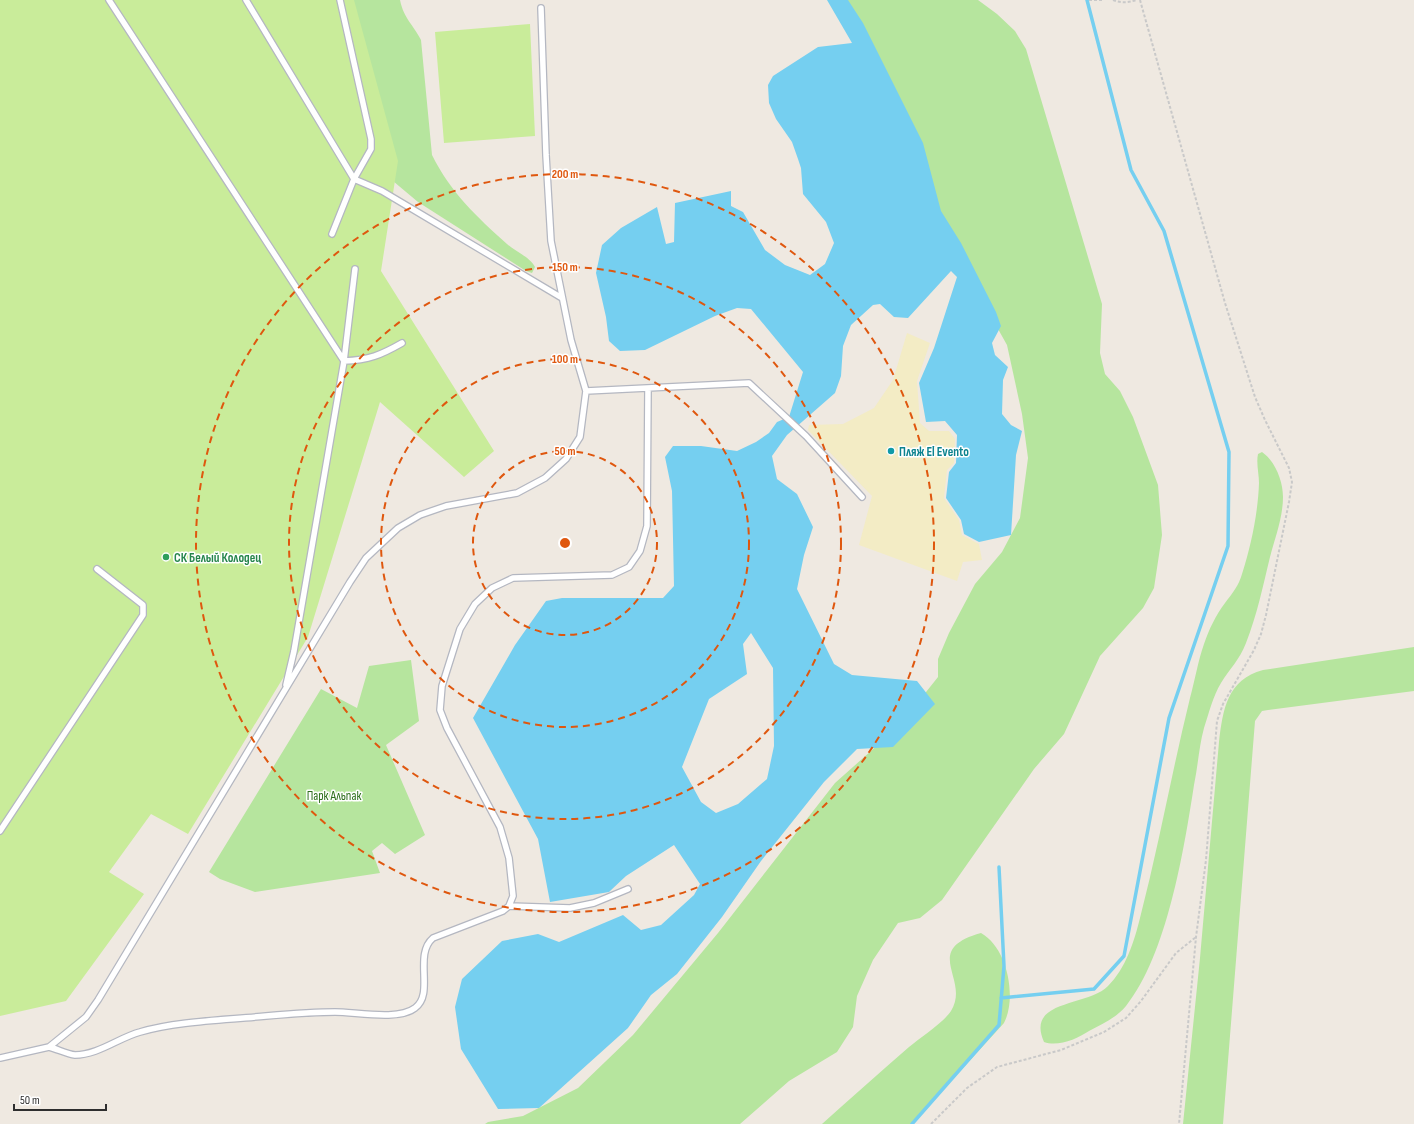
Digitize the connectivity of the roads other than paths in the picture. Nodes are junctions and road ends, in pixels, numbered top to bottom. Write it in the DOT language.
graph roads {
  1 [pos="109,0"];
  2 [pos="246,0"];
  3 [pos="340,0"];
  4 [pos="541,8"];
  5 [pos="354,179"];
  6 [pos="332,234"];
  7 [pos="355,270"];
  8 [pos="562,298"];
  9 [pos="402,343"];
  10 [pos="344,361"];
  11 [pos="648,388"];
  12 [pos="586,391"];
  13 [pos="862,497"];
  14 [pos="97,569"];
  15 [pos="285,691"];
  16 [pos="0,831"];
  17 [pos="628,889"];
  18 [pos="509,906"];
  19 [pos="49,1047"];
  20 [pos="0,1058"];
  1 -- 10 [label="lane"];
  2 -- 5 [label="lane"];
  3 -- 5 [label="lane"];
  4 -- 8 [label="lane"];
  5 -- 6 [label="lane"];
  5 -- 8 [label="lane"];
  7 -- 10 [label="lane"];
  8 -- 12 [label="lane"];
  9 -- 10 [label="lane"];
  10 -- 15 [label="lane"];
  11 -- 12 [label="lane"];
  11 -- 13 [label="lane"];
  11 -- 18 [label="lane"];
  12 -- 15 [label="lane"];
  14 -- 16 [label="lane"];
  15 -- 19 [label="lane"];
  17 -- 18 [label="lane"];
  18 -- 19 [label="lane"];
  19 -- 20 [label="lane"];
}
